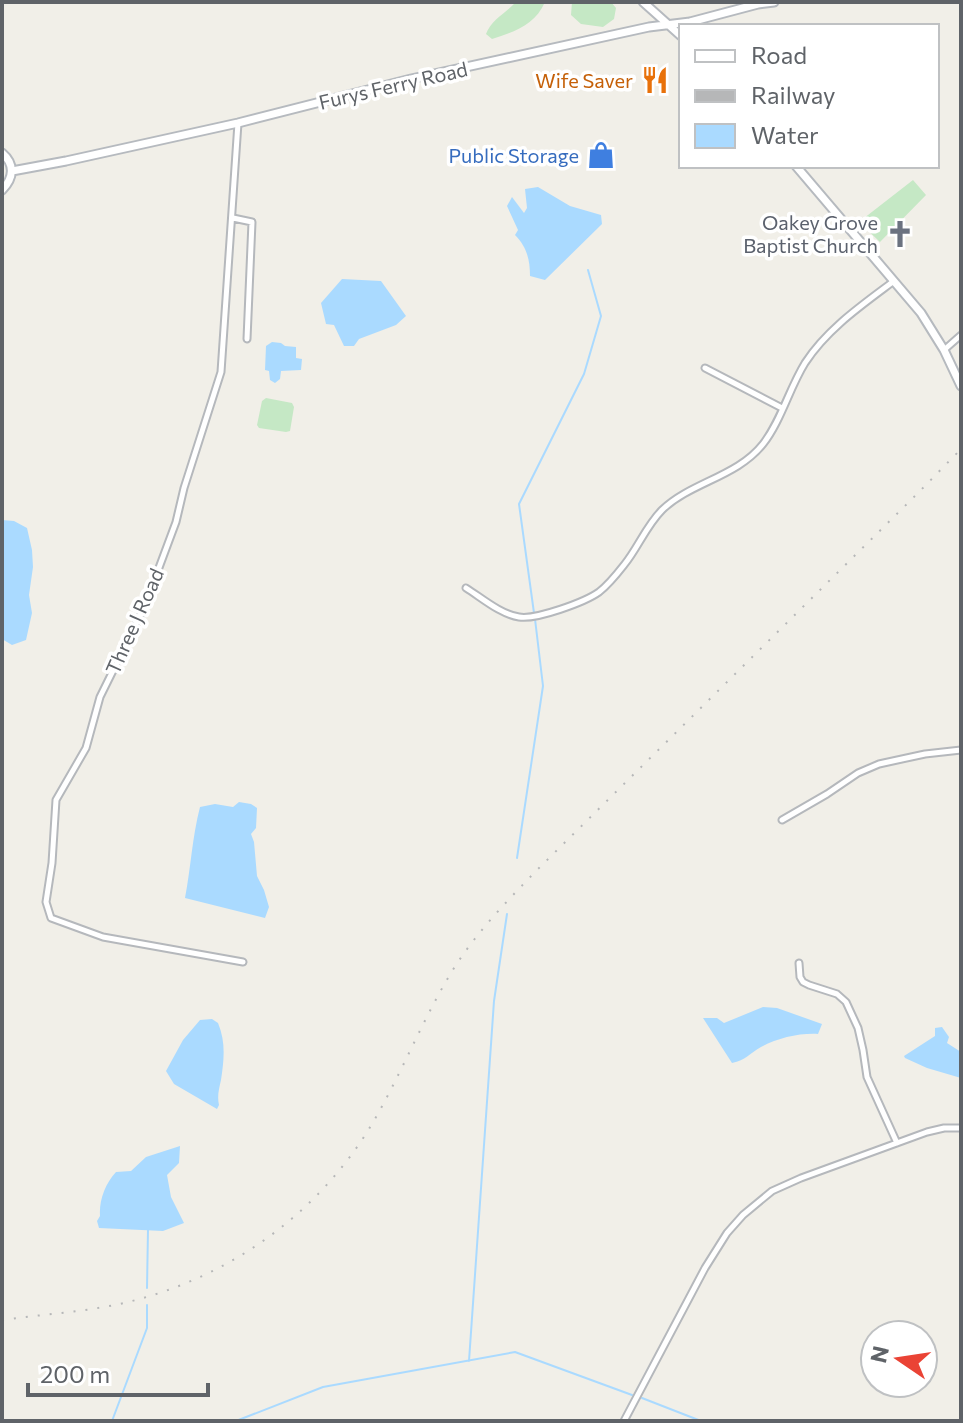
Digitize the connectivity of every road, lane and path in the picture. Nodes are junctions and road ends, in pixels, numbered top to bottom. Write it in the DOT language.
graph roads {
  1 [pos="643,2"];
  2 [pos="774,2"];
  3 [pos="764,3"];
  4 [pos="669,24"];
  5 [pos="679,34"];
  6 [pos="238,123"];
  7 [pos="2,153"];
  8 [pos="798,168"];
  9 [pos="12,171"];
  10 [pos="2,190"];
  11 [pos="233,218"];
  12 [pos="894,281"];
  13 [pos="961,335"];
  14 [pos="247,339"];
  15 [pos="944,350"];
  16 [pos="705,368"];
  17 [pos="961,386"];
  18 [pos="782,408"];
  19 [pos="466,588"];
  20 [pos="961,750"];
  21 [pos="782,820"];
  22 [pos="243,962"];
  23 [pos="799,963"];
  24 [pos="961,1128"];
  25 [pos="897,1143"];
  26 [pos="624,1421"];
  1 -- 4 [label="main road"];
  2 -- 3 [label="main road, Furys Ferry Road"];
  3 -- 4 [label="main road, Furys Ferry Road"];
  4 -- 5 [label="main road"];
  4 -- 6 [label="main road, Furys Ferry Road"];
  6 -- 9 [label="main road, Furys Ferry Road"];
  6 -- 11 [label="street, Three J Road"];
  7 -- 9 [label="main road"];
  8 -- 12 [label="main road"];
  9 -- 10 [label="main road"];
  11 -- 14 [label="street"];
  11 -- 22 [label="street, Three J Road"];
  12 -- 15 [label="main road"];
  12 -- 18 [label="street"];
  13 -- 15 [label="street"];
  15 -- 17 [label="main road"];
  16 -- 18 [label="street"];
  18 -- 19 [label="street"];
  20 -- 21 [label="street"];
  23 -- 25 [label="street"];
  24 -- 25 [label="street"];
  25 -- 26 [label="street"];
}
